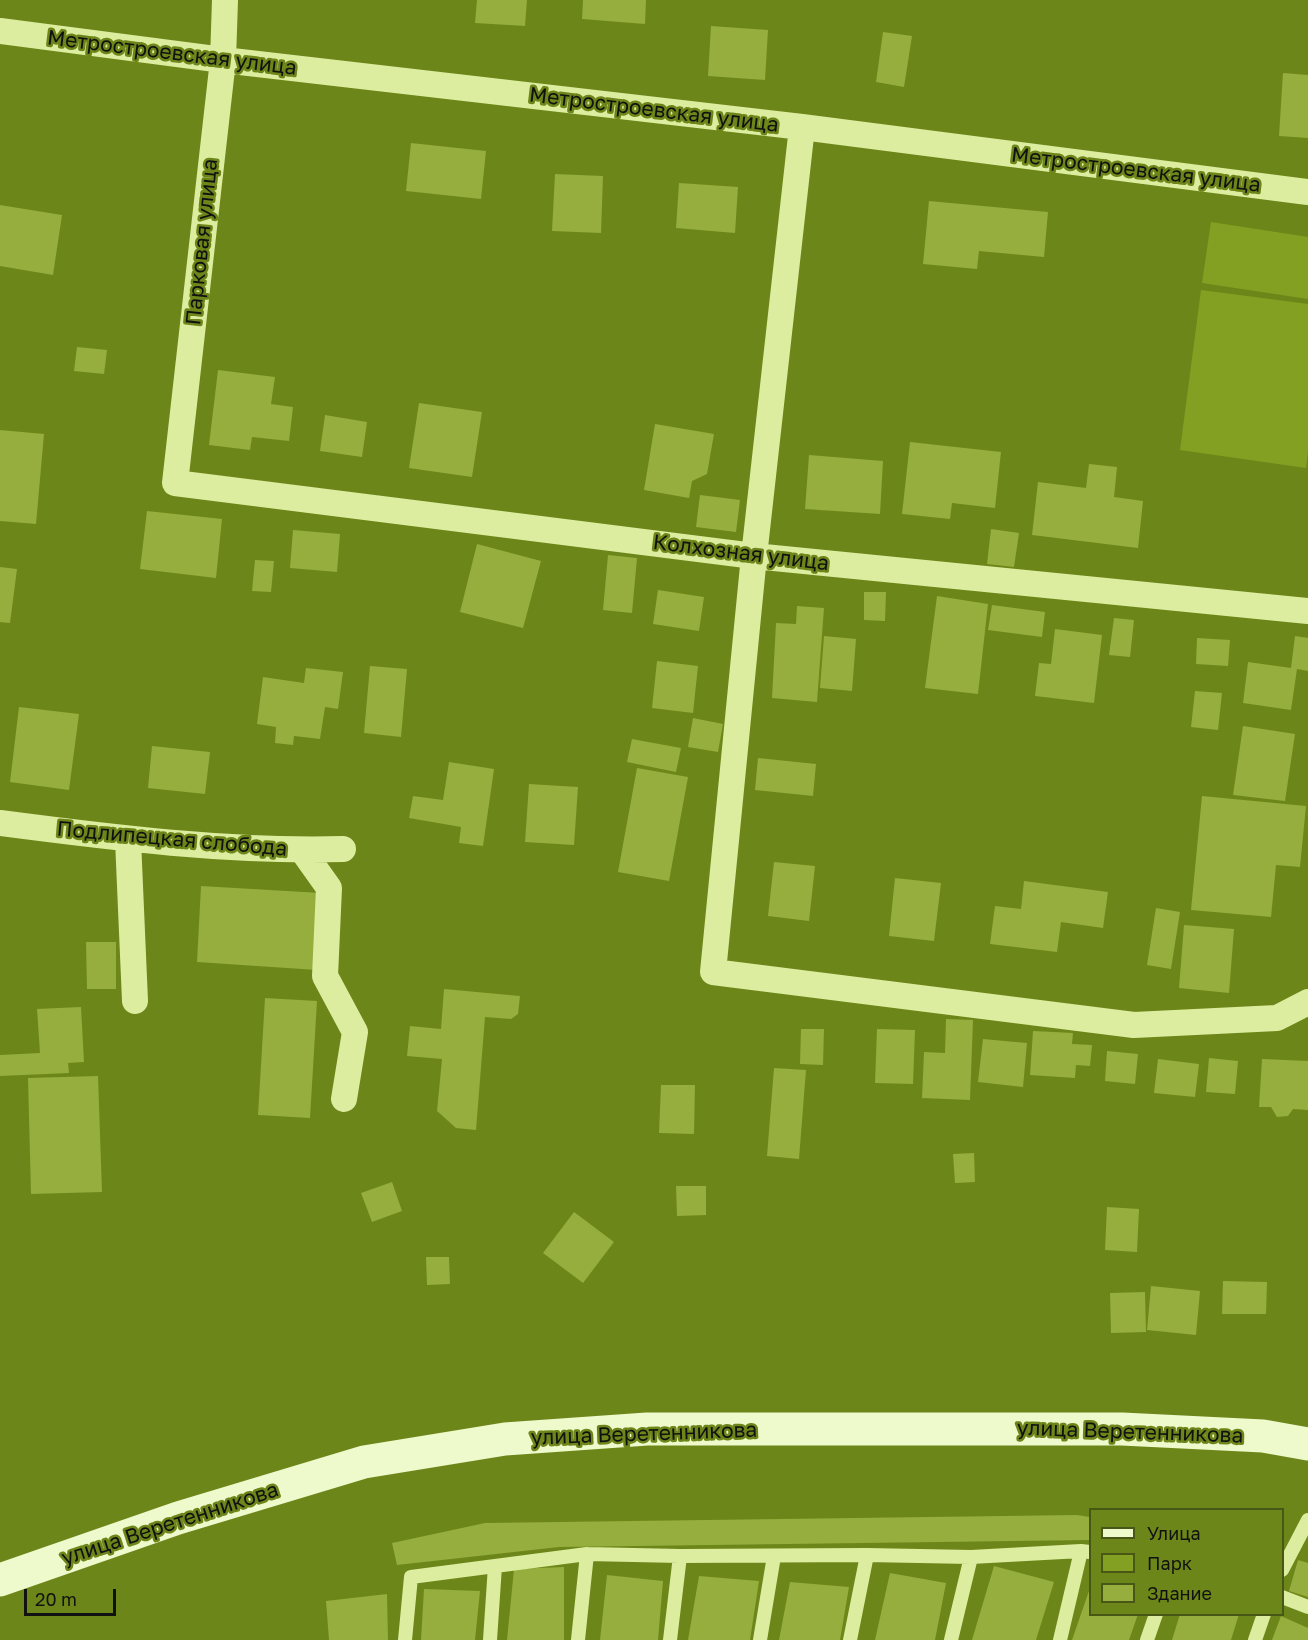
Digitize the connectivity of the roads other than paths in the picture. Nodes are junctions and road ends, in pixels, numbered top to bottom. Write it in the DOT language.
graph roads {
  1 [pos="225,0"];
  2 [pos="0,31"];
  3 [pos="223,60"];
  4 [pos="802,127"];
  5 [pos="1308,192"];
  6 [pos="175,483"];
  7 [pos="754,556"];
  8 [pos="1308,611"];
  9 [pos="0,824"];
  10 [pos="128,840"];
  11 [pos="344,849"];
  12 [pos="302,850"];
  13 [pos="135,1001"];
  14 [pos="1308,1002"];
  15 [pos="344,1099"];
  16 [pos="1308,1444"];
  17 [pos="1308,1520"];
  18 [pos="1086,1552"];
  19 [pos="587,1554"];
  20 [pos="867,1555"];
  21 [pos="680,1556"];
  22 [pos="774,1556"];
  23 [pos="971,1557"];
  24 [pos="495,1566"];
  25 [pos="1284,1566"];
  26 [pos="0,1580"];
  27 [pos="1284,1598"];
  28 [pos="1308,1607"];
  29 [pos="1155,1616"];
  30 [pos="1263,1616"];
  31 [pos="405,1640"];
  32 [pos="490,1640"];
  33 [pos="578,1640"];
  34 [pos="670,1640"];
  35 [pos="760,1640"];
  36 [pos="850,1640"];
  37 [pos="951,1640"];
  38 [pos="1060,1640"];
  39 [pos="1147,1640"];
  40 [pos="1255,1640"];
  1 -- 3 [label="street, Парковая улица"];
  2 -- 3 [label="street, Метростроевская улица"];
  3 -- 4 [label="street, Метростроевская улица"];
  3 -- 6 [label="street, Парковая улица"];
  4 -- 5 [label="street, Метростроевская улица"];
  4 -- 7 [label="street"];
  6 -- 7 [label="street, Колхозная улица"];
  7 -- 8 [label="street, Колхозная улица"];
  7 -- 14 [label="street"];
  9 -- 10 [label="street, Подлипецкая слобода"];
  10 -- 12 [label="street, Подлипецкая слобода"];
  10 -- 13 [label="street"];
  11 -- 12 [label="street, Подлипецкая слобода"];
  12 -- 15 [label="street"];
  16 -- 26 [label="main road, улица Веретенникова"];
  17 -- 25 [label="lane"];
  18 -- 23 [label="lane"];
  18 -- 38 [label="lane"];
  19 -- 21 [label="lane"];
  19 -- 24 [label="lane"];
  19 -- 33 [label="lane"];
  20 -- 22 [label="lane"];
  20 -- 23 [label="lane"];
  20 -- 36 [label="lane"];
  21 -- 22 [label="lane"];
  21 -- 34 [label="lane"];
  22 -- 35 [label="lane"];
  23 -- 37 [label="lane"];
  24 -- 31 [label="lane"];
  24 -- 32 [label="lane"];
  27 -- 28 [label="lane"];
  29 -- 39 [label="lane"];
  30 -- 40 [label="lane"];
}
